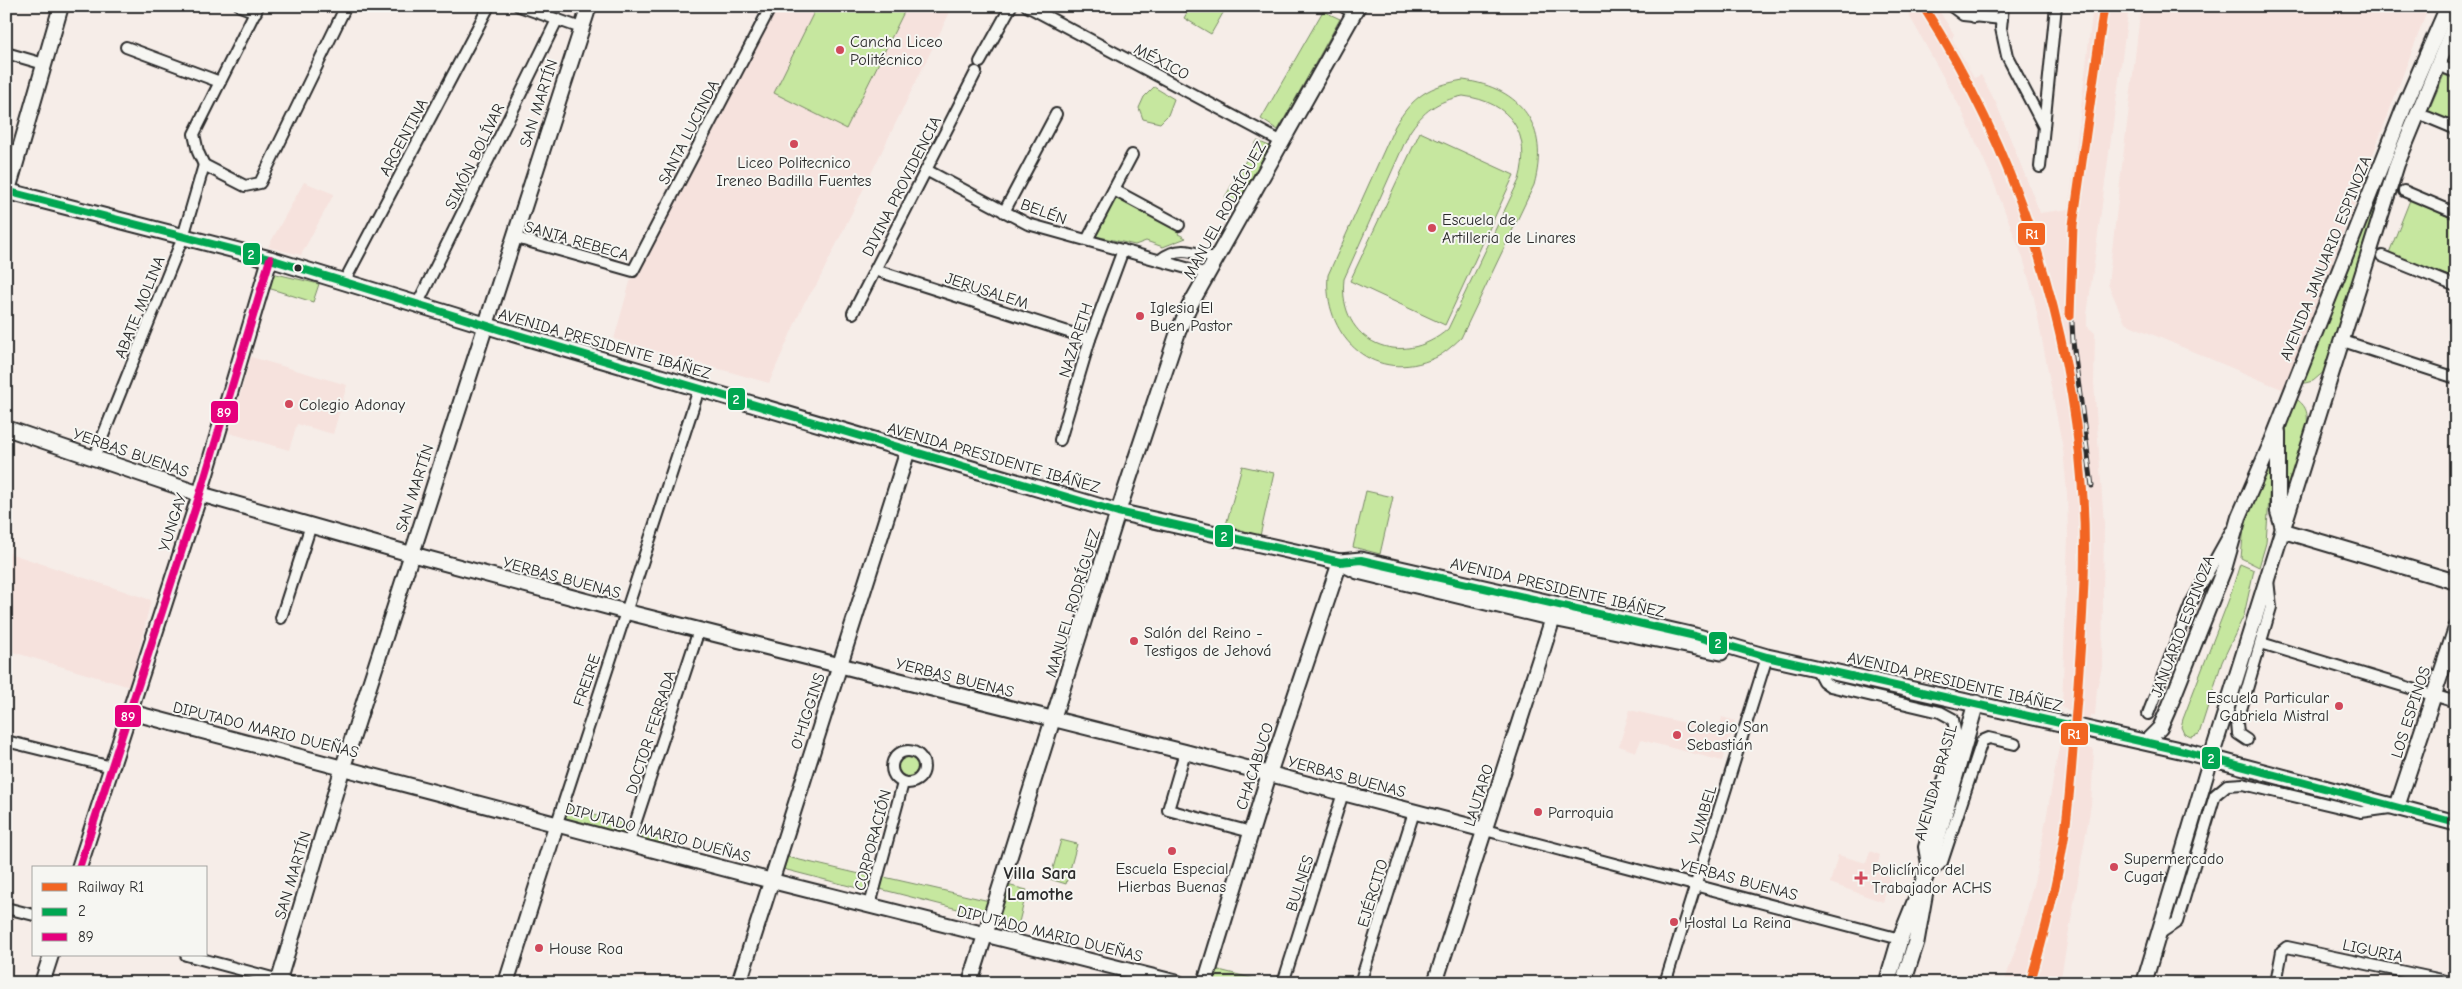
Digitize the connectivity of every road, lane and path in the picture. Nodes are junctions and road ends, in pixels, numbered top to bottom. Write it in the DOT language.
graph roads {
  1 [pos="61,6"];
  2 [pos="240,6"];
  3 [pos="346,6"];
  4 [pos="488,6"];
  5 [pos="519,6"];
  6 [pos="589,6"];
  7 [pos="770,6"];
  8 [pos="1011,6"];
  9 [pos="1027,6"];
  10 [pos="1951,6"];
  11 [pos="1978,6"];
  12 [pos="2003,6"];
  13 [pos="2056,6"];
  14 [pos="2448,6"];
  15 [pos="257,9"];
  16 [pos="1351,9"];
  17 [pos="1974,17"];
  18 [pos="2002,19"];
  19 [pos="557,20"];
  20 [pos="2456,21"];
  21 [pos="581,28"];
  22 [pos="126,47"];
  23 [pos="6,53"];
  24 [pos="44,64"];
  25 [pos="2438,65"];
  26 [pos="2456,72"];
  27 [pos="220,82"];
  28 [pos="1056,114"];
  29 [pos="2427,117"];
  30 [pos="2044,128"];
  31 [pos="2456,129"];
  32 [pos="1282,142"];
  33 [pos="1132,155"];
  34 [pos="204,165"];
  35 [pos="2040,166"];
  36 [pos="926,170"];
  37 [pos="1114,190"];
  38 [pos="2404,191"];
  39 [pos="7,193"];
  40 [pos="1004,212"];
  41 [pos="2456,213"];
  42 [pos="1179,225"];
  43 [pos="183,237"];
  44 [pos="513,237"];
  45 [pos="1087,240"];
  46 [pos="1123,250"];
  47 [pos="2382,256"];
  48 [pos="270,259"];
  49 [pos="1217,259"];
  50 [pos="1160,260"];
  51 [pos="875,270"];
  52 [pos="633,271"];
  53 [pos="1208,274"];
  54 [pos="344,282"];
  55 [pos="2456,286"];
  56 [pos="417,305"];
  57 [pos="853,313"];
  58 [pos="484,326"];
  59 [pos="1090,339"];
  60 [pos="2342,341"];
  61 [pos="2456,378"];
  62 [pos="700,389"];
  63 [pos="2278,426"];
  64 [pos="6,428"];
  65 [pos="1060,440"];
  66 [pos="908,450"];
  67 [pos="94,458"];
  68 [pos="200,494"];
  69 [pos="1118,512"];
  70 [pos="2238,517"];
  71 [pos="311,526"];
  72 [pos="2284,531"];
  73 [pos="411,554"];
  74 [pos="1340,562"];
  75 [pos="2268,580"];
  76 [pos="2456,582"];
  77 [pos="1553,611"];
  78 [pos="627,612"];
  79 [pos="281,618"];
  80 [pos="2456,628"];
  81 [pos="699,630"];
  82 [pos="2262,643"];
  83 [pos="1767,657"];
  84 [pos="840,666"];
  85 [pos="1816,668"];
  86 [pos="2434,695"];
  87 [pos="2456,702"];
  88 [pos="1976,703"];
  89 [pos="130,712"];
  90 [pos="2148,714"];
  91 [pos="1054,720"];
  92 [pos="2247,740"];
  93 [pos="6,741"];
  94 [pos="2146,742"];
  95 [pos="2014,744"];
  96 [pos="1185,752"];
  97 [pos="2211,758"];
  98 [pos="343,766"];
  99 [pos="112,767"];
  100 [pos="1269,774"];
  101 [pos="904,783"];
  102 [pos="1343,793"];
  103 [pos="2397,807"];
  104 [pos="1414,812"];
  105 [pos="556,822"];
  106 [pos="2456,823"];
  107 [pos="1485,830"];
  108 [pos="1251,832"];
  109 [pos="629,842"];
  110 [pos="80,866"];
  111 [pos="1928,870"];
  112 [pos="772,881"];
  113 [pos="1696,886"];
  114 [pos="870,905"];
  115 [pos="6,908"];
  116 [pos="32,914"];
  117 [pos="2159,934"];
  118 [pos="986,935"];
  119 [pos="1900,939"];
  120 [pos="51,956"];
  121 [pos="190,956"];
  122 [pos="2418,979"];
  123 [pos="283,982"];
  124 [pos="2456,982"];
  125 [pos="42,983"];
  126 [pos="506,983"];
  127 [pos="739,983"];
  128 [pos="970,983"];
  129 [pos="1178,983"];
  130 [pos="1205,983"];
  131 [pos="1283,983"];
  132 [pos="1360,983"];
  133 [pos="1435,983"];
  134 [pos="1665,983"];
  135 [pos="1887,983"];
  136 [pos="1903,983"];
  137 [pos="2144,983"];
  138 [pos="2276,983"];
  1 -- 24 [label="street"];
  2 -- 15 [label="street"];
  3 -- 34 [label="street"];
  4 -- 54 [label="street, ARGENTINA"];
  5 -- 19 [label="street"];
  6 -- 21 [label="street, SAN MARTÍN"];
  7 -- 52 [label="street, SANTA LUCINDA"];
  8 -- 36 [label="street, DIVINA PROVIDENCIA"];
  9 -- 32 [label="street, MÉXICO"];
  10 -- 17 [label="street"];
  11 -- 17 [label="street"];
  12 -- 18 [label="street"];
  13 -- 30 [label="street"];
  14 -- 63 [label="street, AVENIDA JANUARIO ESPINOZA"];
  15 -- 27 [label="street"];
  16 -- 32 [label="street, MANUEL RODRÍGUEZ"];
  17 -- 18 [label="street"];
  18 -- 30 [label="street"];
  19 -- 21 [label="street"];
  19 -- 56 [label="street, SIMÓN BOLÍVAR"];
  20 -- 25 [label="street, AVENIDA JANUARIO ESPINOZA"];
  21 -- 44 [label="street, SAN MARTÍN"];
  22 -- 27 [label="street"];
  23 -- 24 [label="street"];
  24 -- 39 [label="street"];
  25 -- 26 [label="street"];
  25 -- 60 [label="street, AVENIDA JANUARIO ESPINOZA"];
  27 -- 34 [label="street"];
  28 -- 40 [label="street"];
  29 -- 31 [label="street"];
  30 -- 35 [label="street"];
  32 -- 49 [label="street, MANUEL RODRÍGUEZ"];
  33 -- 37 [label="street"];
  34 -- 43 [label="street, ABATE MOLINA"];
  36 -- 40 [label="street, BELÉN"];
  36 -- 51 [label="street, DIVINA PROVIDENCIA"];
  37 -- 42 [label="street"];
  37 -- 45 [label="street"];
  38 -- 41 [label="street"];
  39 -- 43 [label="main road, AVENIDA PRESIDENTE IBÁÑEZ"];
  40 -- 45 [label="street, BELÉN"];
  43 -- 48 [label="main road, AVENIDA PRESIDENTE IBÁÑEZ"];
  43 -- 67 [label="street, ABATE MOLINA"];
  44 -- 52 [label="street, SANTA REBECA"];
  44 -- 58 [label="street, SAN MARTÍN"];
  45 -- 46 [label="street, BELÉN"];
  46 -- 50 [label="street, BELÉN"];
  46 -- 59 [label="street, NAZARETH"];
  47 -- 55 [label="street"];
  48 -- 54 [label="main road, AVENIDA PRESIDENTE IBÁÑEZ"];
  48 -- 68 [label="street, YUNGAY"];
  49 -- 50 [label="street"];
  49 -- 53 [label="street, MANUEL RODRÍGUEZ"];
  50 -- 53 [label="street, BELÉN"];
  51 -- 57 [label="street, DIVINA PROVIDENCIA"];
  51 -- 59 [label="street, JERUSALEM"];
  53 -- 69 [label="street, MANUEL RODRÍGUEZ"];
  54 -- 56 [label="main road, AVENIDA PRESIDENTE IBÁÑEZ"];
  56 -- 58 [label="main road, AVENIDA PRESIDENTE IBÁÑEZ"];
  58 -- 62 [label="main road, AVENIDA PRESIDENTE IBÁÑEZ"];
  58 -- 73 [label="street, SAN MARTÍN"];
  59 -- 65 [label="street, NAZARETH"];
  60 -- 61 [label="street"];
  60 -- 72 [label="street, AVENIDA JANUARIO ESPINOZA"];
  62 -- 66 [label="main road, AVENIDA PRESIDENTE IBÁÑEZ"];
  62 -- 78 [label="street, FREIRE"];
  63 -- 70 [label="street, JANUARIO ESPINOZA"];
  63 -- 72 [label="street, AVENIDA JANUARIO ESPINOZA"];
  64 -- 67 [label="street, YERBAS BUENAS"];
  66 -- 69 [label="main road, AVENIDA PRESIDENTE IBÁÑEZ"];
  66 -- 84 [label="street, O'HIGGINS"];
  67 -- 68 [label="street, YERBAS BUENAS"];
  68 -- 71 [label="street, YERBAS BUENAS"];
  68 -- 89 [label="street, YUNGAY"];
  69 -- 74 [label="main road, AVENIDA PRESIDENTE IBÁÑEZ"];
  69 -- 91 [label="street, MANUEL RODRÍGUEZ"];
  70 -- 90 [label="street, JANUARIO ESPINOZA"];
  70 -- 94 [label="street, JANUARIO ESPINOZA"];
  71 -- 73 [label="street, YERBAS BUENAS"];
  71 -- 79 [label="street"];
  72 -- 75 [label="street, AVENIDA JANUARIO ESPINOZA"];
  72 -- 76 [label="street"];
  73 -- 78 [label="street, YERBAS BUENAS"];
  73 -- 98 [label="street, SAN MARTÍN"];
  74 -- 77 [label="main road, AVENIDA PRESIDENTE IBÁÑEZ"];
  74 -- 100 [label="street, CHACABUCO"];
  75 -- 82 [label="street"];
  75 -- 97 [label="street, AVENIDA JANUARIO ESPINOZA"];
  77 -- 83 [label="main road, AVENIDA PRESIDENTE IBÁÑEZ"];
  77 -- 107 [label="street, LAUTARO"];
  78 -- 81 [label="street, YERBAS BUENAS"];
  78 -- 105 [label="street, FREIRE"];
  80 -- 86 [label="street, LOS ESPINOS"];
  81 -- 84 [label="street, YERBAS BUENAS"];
  81 -- 109 [label="street, DOCTOR FERRADA"];
  82 -- 86 [label="street"];
  82 -- 92 [label="street"];
  83 -- 85 [label="main road, AVENIDA PRESIDENTE IBÁÑEZ"];
  83 -- 113 [label="street, YUMBEL"];
  84 -- 91 [label="street, YERBAS BUENAS"];
  84 -- 112 [label="street, O'HIGGINS"];
  85 -- 88 [label="main road, AVENIDA PRESIDENTE IBÁÑEZ"];
  85 -- 111 [label="street"];
  86 -- 87 [label="street"];
  86 -- 103 [label="street, LOS ESPINOS"];
  88 -- 94 [label="main road, AVENIDA PRESIDENTE IBÁÑEZ"];
  88 -- 111 [label="main road, AVENIDA BRASIL"];
  89 -- 98 [label="street, DIPUTADO MARIO DUEÑAS"];
  89 -- 99 [label="street, YUNGAY"];
  91 -- 96 [label="street, YERBAS BUENAS"];
  91 -- 118 [label="street, MANUEL RODRÍGUEZ"];
  93 -- 99 [label="street"];
  94 -- 97 [label="main road, AVENIDA PRESIDENTE IBÁÑEZ"];
  95 -- 111 [label="street"];
  96 -- 100 [label="street, YERBAS BUENAS"];
  96 -- 108 [label="street"];
  97 -- 103 [label="main road, AVENIDA PRESIDENTE IBÁÑEZ"];
  97 -- 117 [label="street, AVENIDA JANUARIO ESPINOZA"];
  98 -- 105 [label="street, DIPUTADO MARIO DUEÑAS"];
  98 -- 123 [label="street, SAN MARTÍN"];
  99 -- 110 [label="street, YUNGAY"];
  100 -- 102 [label="street, YERBAS BUENAS"];
  100 -- 108 [label="street, CHACABUCO"];
  101 -- 114 [label="street, CORPORACIÓN"];
  102 -- 104 [label="street, YERBAS BUENAS"];
  102 -- 131 [label="street, BULNES"];
  103 -- 106 [label="main road, AVENIDA PRESIDENTE IBÁÑEZ"];
  103 -- 117 [label="street, AVENIDA PRESIDENTE IBÁÑEZ"];
  104 -- 107 [label="street, YERBAS BUENAS"];
  104 -- 132 [label="street, EJÉRCITO"];
  105 -- 109 [label="street, DIPUTADO MARIO DUEÑAS"];
  105 -- 126 [label="street, FREIRE"];
  107 -- 113 [label="street, YERBAS BUENAS"];
  107 -- 133 [label="street, LAUTARO"];
  108 -- 130 [label="street, CHACABUCO"];
  109 -- 112 [label="street, DIPUTADO MARIO DUEÑAS"];
  111 -- 119 [label="main road, AVENIDA BRASIL"];
  111 -- 136 [label="main road, AVENIDA BRASIL"];
  112 -- 114 [label="street, DIPUTADO MARIO DUEÑAS"];
  112 -- 127 [label="street, O'HIGGINS"];
  113 -- 119 [label="street, YERBAS BUENAS"];
  113 -- 134 [label="street, YUMBEL"];
  114 -- 118 [label="street, DIPUTADO MARIO DUEÑAS"];
  115 -- 116 [label="street"];
  117 -- 137 [label="street, AVENIDA JANUARIO ESPINOZA"];
  118 -- 128 [label="street, MANUEL RODRÍGUEZ"];
  118 -- 129 [label="street, DIPUTADO MARIO DUEÑAS"];
  119 -- 135 [label="main road, AVENIDA BRASIL"];
  120 -- 125 [label="street"];
  121 -- 123 [label="street"];
  122 -- 124 [label="street, LIGURIA"];
  122 -- 138 [label="street, LIGURIA"];
}
